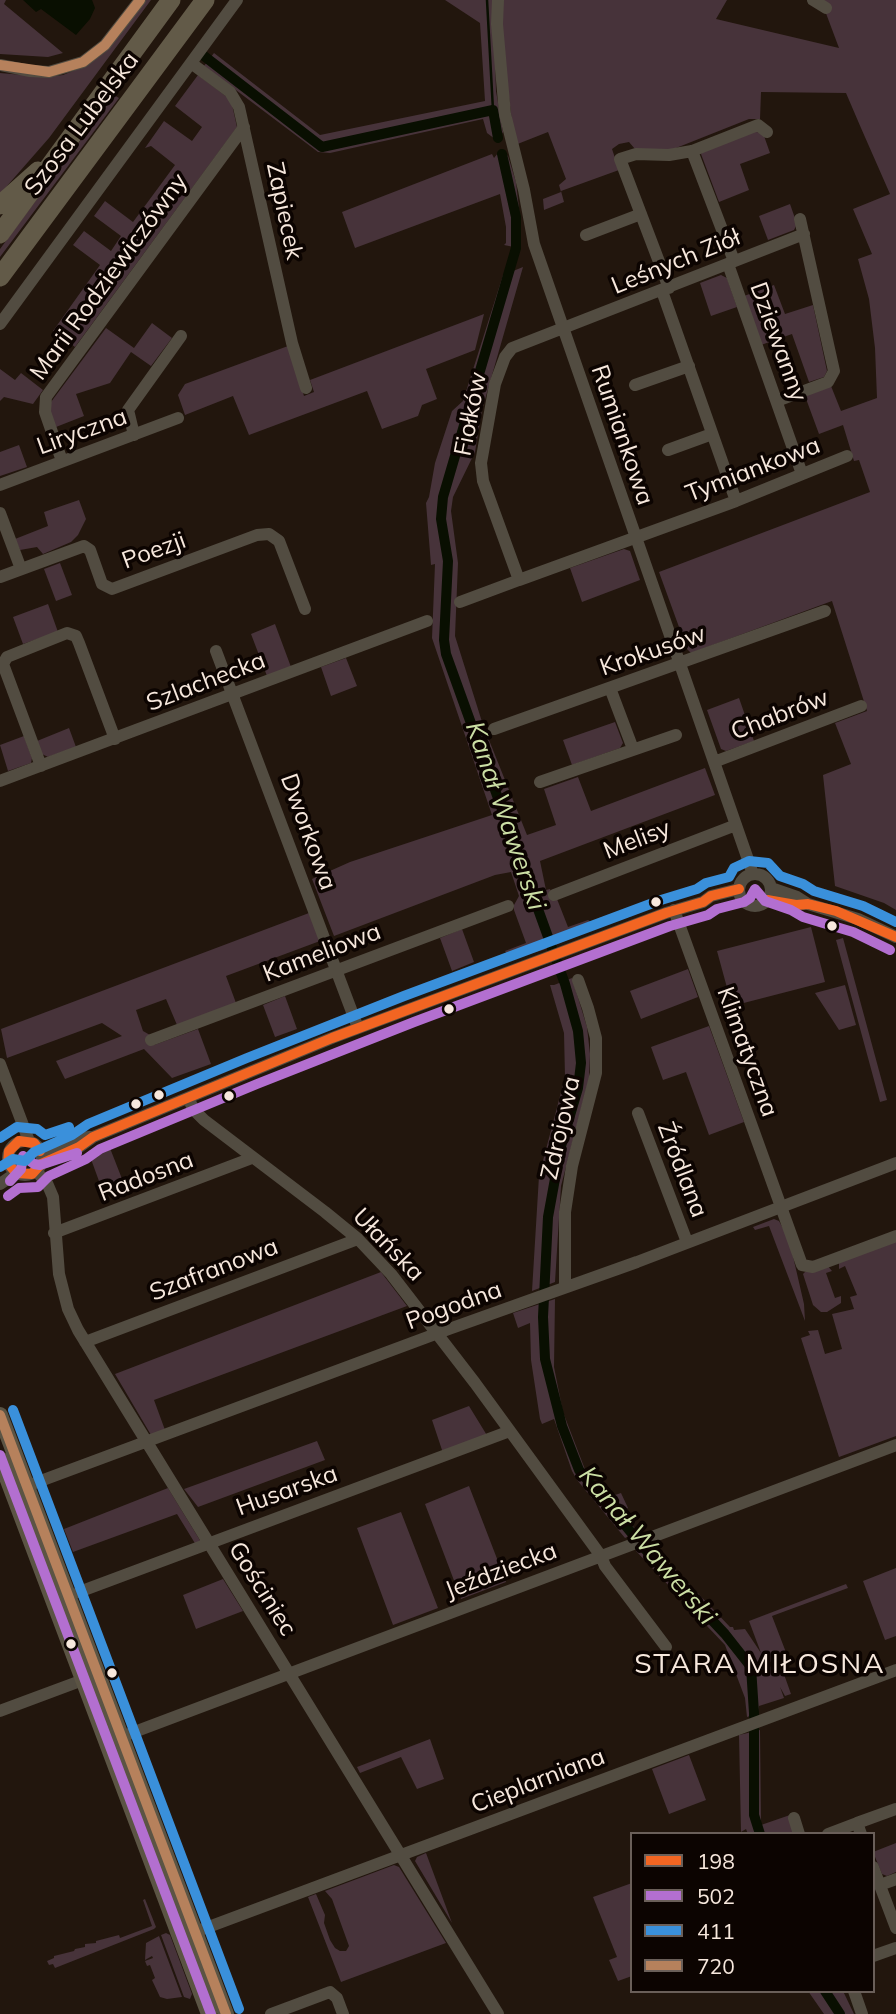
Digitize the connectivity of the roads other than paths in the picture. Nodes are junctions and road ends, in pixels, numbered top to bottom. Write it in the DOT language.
graph roads {
  1 [pos="171,0"];
  2 [pos="205,0"];
  3 [pos="237,0"];
  4 [pos="498,0"];
  5 [pos="813,0"];
  6 [pos="136,5"];
  7 [pos="826,8"];
  8 [pos="191,63"];
  9 [pos="0,65"];
  10 [pos="244,127"];
  11 [pos="766,132"];
  12 [pos="692,150"];
  13 [pos="58,155"];
  14 [pos="0,205"];
  15 [pos="641,214"];
  16 [pos="800,219"];
  17 [pos="0,234"];
  18 [pos="804,234"];
  19 [pos="586,236"];
  20 [pos="731,263"];
  21 [pos="0,277"];
  22 [pos="665,289"];
  23 [pos="0,324"];
  24 [pos="562,327"];
  25 [pos="181,336"];
  26 [pos="689,366"];
  27 [pos="635,385"];
  28 [pos="306,388"];
  29 [pos="777,401"];
  30 [pos="178,418"];
  31 [pos="712,434"];
  32 [pos="134,435"];
  33 [pos="668,450"];
  34 [pos="847,456"];
  35 [pos="62,461"];
  36 [pos="802,474"];
  37 [pos="0,485"];
  38 [pos="736,500"];
  39 [pos="0,513"];
  40 [pos="635,537"];
  41 [pos="21,569"];
  42 [pos="0,578"];
  43 [pos="519,580"];
  44 [pos="460,603"];
  45 [pos="304,608"];
  46 [pos="825,611"];
  47 [pos="427,621"];
  48 [pos="216,651"];
  49 [pos="679,664"];
  50 [pos="611,688"];
  51 [pos="233,694"];
  52 [pos="861,706"];
  53 [pos="494,729"];
  54 [pos="676,735"];
  55 [pos="115,739"];
  56 [pos="633,749"];
  57 [pos="714,762"];
  58 [pos="41,766"];
  59 [pos="0,780"];
  60 [pos="540,782"];
  61 [pos="736,825"];
  62 [pos="753,874"];
  63 [pos="740,894"];
  64 [pos="769,894"];
  65 [pos="554,895"];
  66 [pos="508,906"];
  67 [pos="674,910"];
  68 [pos="896,937"];
  69 [pos="337,970"];
  70 [pos="578,980"];
  71 [pos="358,1028"];
  72 [pos="151,1040"];
  73 [pos="0,1064"];
  74 [pos="188,1098"];
  75 [pos="638,1113"];
  76 [pos="93,1137"];
  77 [pos="24,1141"];
  78 [pos="40,1151"];
  79 [pos="252,1158"];
  80 [pos="896,1163"];
  81 [pos="38,1168"];
  82 [pos="8,1169"];
  83 [pos="0,1184"];
  84 [pos="782,1207"];
  85 [pos="54,1233"];
  86 [pos="896,1236"];
  87 [pos="358,1239"];
  88 [pos="687,1242"];
  89 [pos="565,1287"];
  90 [pos="439,1334"];
  91 [pos="85,1342"];
  92 [pos="0,1415"];
  93 [pos="510,1431"];
  94 [pos="147,1442"];
  95 [pos="896,1445"];
  96 [pos="0,1459"];
  97 [pos="27,1486"];
  98 [pos="208,1542"];
  99 [pos="601,1556"];
  100 [pos="79,1592"];
  101 [pos="666,1647"];
  102 [pos="896,1670"];
  103 [pos="289,1673"];
  104 [pos="83,1680"];
  105 [pos="0,1711"];
  106 [pos="121,1737"];
  107 [pos="896,1810"];
  108 [pos="794,1818"];
  109 [pos="859,1829"];
  110 [pos="798,1832"];
  111 [pos="840,1832"];
  112 [pos="400,1856"];
  113 [pos="875,1872"];
  114 [pos="896,1879"];
  115 [pos="880,1885"];
  116 [pos="896,1928"];
  117 [pos="195,1933"];
  118 [pos="896,1948"];
  119 [pos="875,1955"];
  120 [pos="855,1993"];
  121 [pos="209,2014"];
  122 [pos="226,2014"];
  123 [pos="271,2014"];
  124 [pos="343,2014"];
  125 [pos="498,2014"];
  126 [pos="862,2014"];
  1 -- 13 [label="highway, Szosa Lubelska"];
  2 -- 21 [label="highway, Szosa Lubelska"];
  3 -- 8 [label="street"];
  4 -- 24 [label="street, Rumiankowa"];
  5 -- 7 [label="street"];
  6 -- 9 [label="street"];
  8 -- 10 [label="street, Zapiecek"];
  8 -- 23 [label="street"];
  10 -- 28 [label="street, Zapiecek"];
  10 -- 35 [label="street, Marii Rodziewiczówny"];
  11 -- 12 [label="street"];
  12 -- 15 [label="street"];
  12 -- 20 [label="street, Dziewanny"];
  13 -- 14 [label="highway"];
  13 -- 17 [label="highway"];
  15 -- 19 [label="street"];
  15 -- 22 [label="street"];
  16 -- 18 [label="street"];
  18 -- 20 [label="street, Leśnych Ziół"];
  18 -- 29 [label="street"];
  20 -- 22 [label="street, Leśnych Ziół"];
  20 -- 29 [label="street, Dziewanny"];
  22 -- 24 [label="street, Leśnych Ziół"];
  22 -- 26 [label="street"];
  24 -- 40 [label="street, Rumiankowa"];
  24 -- 43 [label="street, Fiołków"];
  25 -- 32 [label="street"];
  26 -- 27 [label="street"];
  26 -- 31 [label="street"];
  29 -- 36 [label="street, Dziewanny"];
  30 -- 32 [label="street, Liryczna"];
  31 -- 33 [label="street"];
  31 -- 38 [label="street"];
  32 -- 35 [label="street, Liryczna"];
  34 -- 36 [label="street, Tymiankowa"];
  35 -- 37 [label="street, Liryczna"];
  36 -- 38 [label="street, Tymiankowa"];
  38 -- 40 [label="street, Tymiankowa"];
  39 -- 41 [label="street"];
  40 -- 43 [label="street"];
  40 -- 49 [label="street, Rumiankowa"];
  41 -- 42 [label="street, Poezji"];
  41 -- 45 [label="street, Poezji"];
  43 -- 44 [label="street"];
  46 -- 49 [label="street, Krokusów"];
  47 -- 51 [label="street, Szlachecka"];
  48 -- 51 [label="street, Dworkowa"];
  49 -- 50 [label="street, Krokusów"];
  49 -- 57 [label="street, Rumiankowa"];
  50 -- 53 [label="street, Krokusów"];
  50 -- 56 [label="street"];
  51 -- 55 [label="street, Szlachecka"];
  51 -- 69 [label="street, Dworkowa"];
  52 -- 57 [label="street, Chabrów"];
  54 -- 56 [label="street"];
  55 -- 58 [label="street, Szlachecka"];
  55 -- 58 [label="street"];
  56 -- 60 [label="street"];
  57 -- 61 [label="street, Rumiankowa"];
  58 -- 59 [label="street, Szlachecka"];
  61 -- 62 [label="street, Rumiankowa"];
  61 -- 65 [label="street, Melisy"];
  62 -- 63 [label="street"];
  62 -- 64 [label="street"];
  63 -- 64 [label="street"];
  63 -- 67 [label="street"];
  64 -- 68 [label="street"];
  66 -- 69 [label="street, Kameliowa"];
  67 -- 71 [label="street"];
  67 -- 84 [label="street, Klimatyczna"];
  69 -- 71 [label="street, Dworkowa"];
  69 -- 72 [label="street, Kameliowa"];
  70 -- 89 [label="street, Zdrojowa"];
  71 -- 74 [label="street"];
  73 -- 77 [label="street"];
  74 -- 76 [label="street"];
  74 -- 79 [label="street, Ułańska"];
  75 -- 88 [label="street, Źródlana"];
  76 -- 78 [label="street"];
  76 -- 81 [label="street"];
  77 -- 78 [label="street"];
  77 -- 82 [label="street"];
  78 -- 81 [label="street"];
  79 -- 85 [label="street, Radosna"];
  79 -- 87 [label="street, Ułańska"];
  80 -- 84 [label="street, Pogodna"];
  81 -- 82 [label="street"];
  81 -- 85 [label="street, Gościniec"];
  82 -- 83 [label="street"];
  84 -- 86 [label="street, Klimatyczna"];
  84 -- 88 [label="street, Pogodna"];
  85 -- 91 [label="street, Gościniec"];
  87 -- 90 [label="street, Ułańska"];
  87 -- 91 [label="street, Szafranowa"];
  88 -- 89 [label="street, Pogodna"];
  89 -- 90 [label="street, Pogodna"];
  90 -- 93 [label="street, Ułańska"];
  90 -- 94 [label="street, Pogodna"];
  91 -- 94 [label="street, Gościniec"];
  92 -- 97 [label="main road"];
  93 -- 98 [label="street, Husarska"];
  93 -- 99 [label="street, Ułańska"];
  94 -- 97 [label="street, Pogodna"];
  94 -- 98 [label="street, Gościniec"];
  95 -- 99 [label="street, Jeździecka"];
  96 -- 104 [label="main road"];
  97 -- 106 [label="main road"];
  98 -- 100 [label="street, Husarska"];
  98 -- 103 [label="street, Gościniec"];
  99 -- 101 [label="street, Ułańska"];
  99 -- 103 [label="street, Jeździecka"];
  102 -- 112 [label="street, Cieplarniana"];
  103 -- 106 [label="street, Jeździecka"];
  103 -- 112 [label="street, Gościniec"];
  104 -- 105 [label="street"];
  104 -- 121 [label="main road"];
  106 -- 117 [label="main road"];
  107 -- 109 [label="street"];
  108 -- 110 [label="street"];
  109 -- 111 [label="street"];
  112 -- 117 [label="street, Cieplarniana"];
  112 -- 125 [label="street, Gościniec"];
  113 -- 115 [label="street"];
  114 -- 115 [label="street"];
  115 -- 116 [label="street"];
  117 -- 122 [label="main road"];
  118 -- 119 [label="street"];
  120 -- 126 [label="street"];
  123 -- 124 [label="street"];
}
